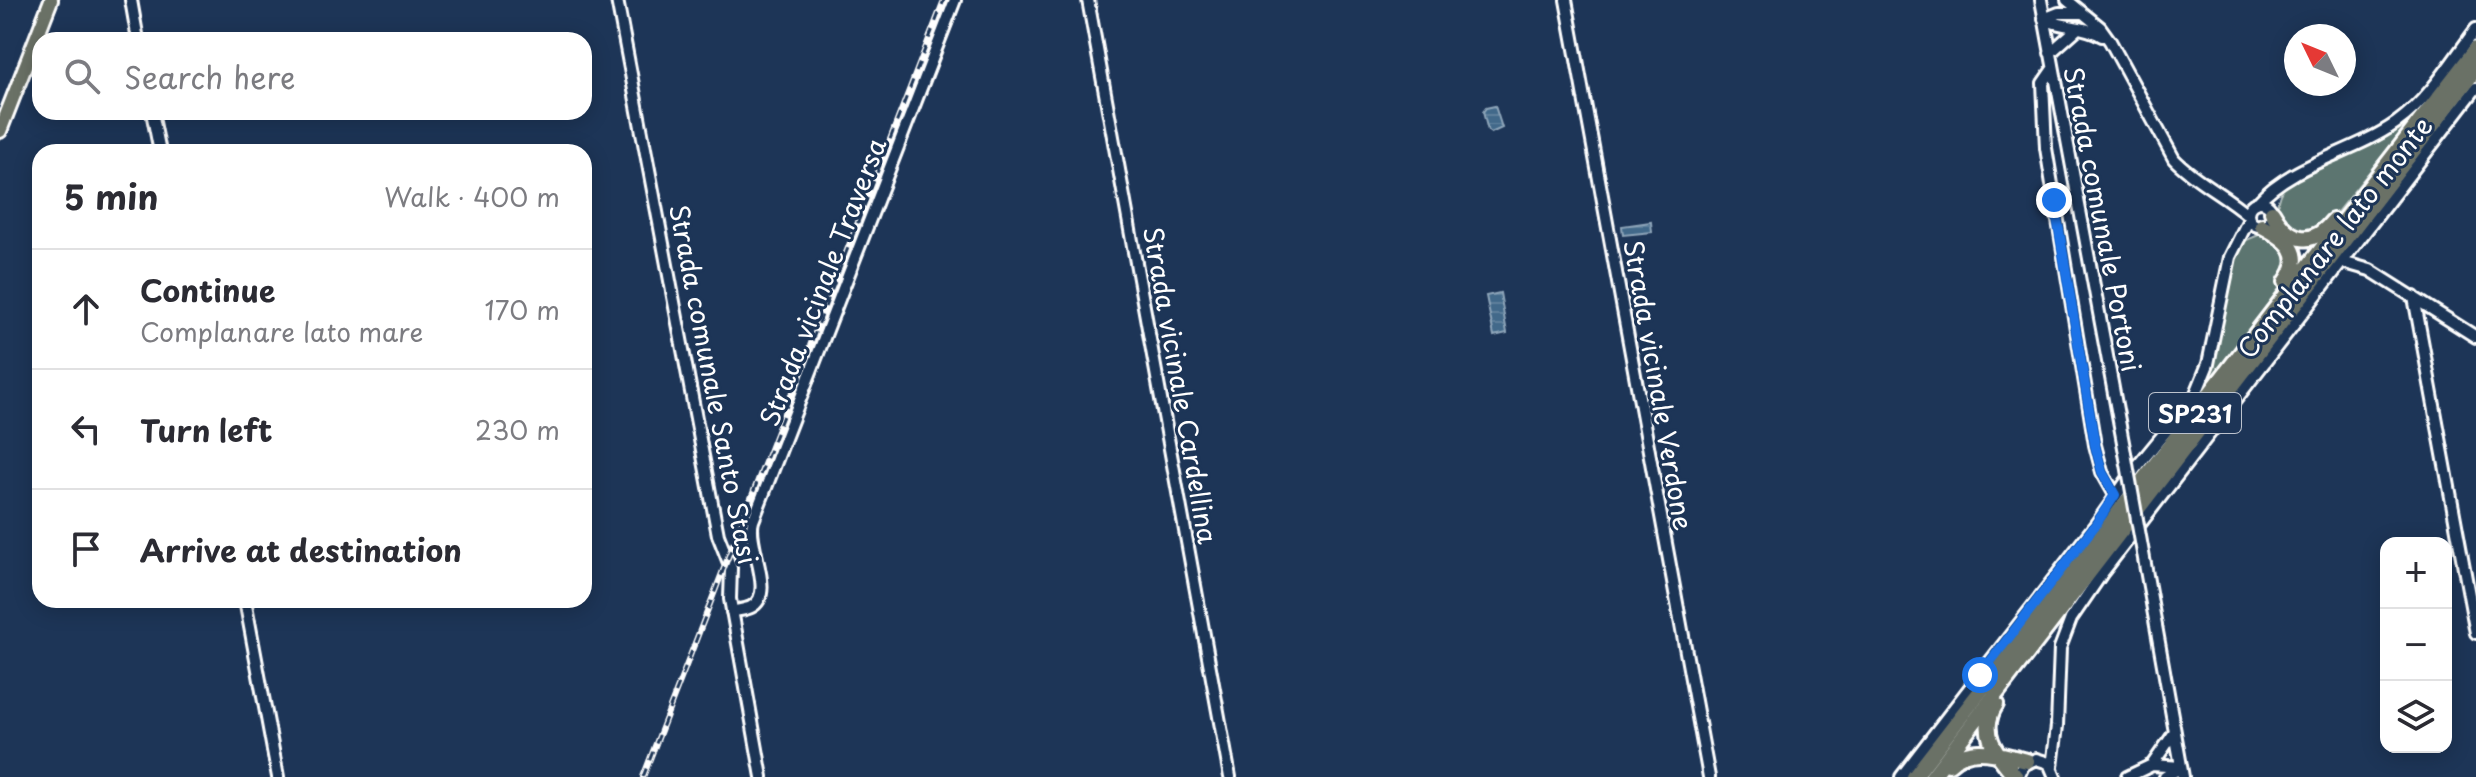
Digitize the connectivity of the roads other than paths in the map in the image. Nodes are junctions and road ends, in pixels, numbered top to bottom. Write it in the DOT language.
graph roads {
  1 [pos="51,0"];
  2 [pos="131,0"];
  3 [pos="617,0"];
  4 [pos="955,0"];
  5 [pos="1088,0"];
  6 [pos="1566,0"];
  7 [pos="2041,0"];
  8 [pos="2067,0"];
  9 [pos="2082,13"];
  10 [pos="2044,19"];
  11 [pos="2077,29"];
  12 [pos="2476,29"];
  13 [pos="39,32"];
  14 [pos="137,32"];
  15 [pos="2110,41"];
  16 [pos="32,49"];
  17 [pos="2476,49"];
  18 [pos="2050,53"];
  19 [pos="2476,69"];
  20 [pos="2052,70"];
  21 [pos="2476,88"];
  22 [pos="154,120"];
  23 [pos="0,131"];
  24 [pos="158,144"];
  25 [pos="2380,173"];
  26 [pos="2282,182"];
  27 [pos="2224,194"];
  28 [pos="2256,203"];
  29 [pos="2271,211"];
  30 [pos="2254,221"];
  31 [pos="2353,249"];
  32 [pos="2342,262"];
  33 [pos="2370,270"];
  34 [pos="2414,297"];
  35 [pos="2476,337"];
  36 [pos="2247,346"];
  37 [pos="2115,495"];
  38 [pos="246,608"];
  39 [pos="732,612"];
  40 [pos="2043,633"];
  41 [pos="2476,633"];
  42 [pos="2175,732"];
  43 [pos="2054,741"];
  44 [pos="1998,755"];
  45 [pos="2031,760"];
  46 [pos="2152,765"];
  47 [pos="2054,772"];
  48 [pos="2182,772"];
  49 [pos="2130,776"];
  50 [pos="278,777"];
  51 [pos="762,777"];
  52 [pos="1230,777"];
  53 [pos="1709,777"];
  54 [pos="1901,777"];
  55 [pos="1914,777"];
  56 [pos="1932,777"];
  57 [pos="1939,777"];
  58 [pos="2017,777"];
  59 [pos="2066,777"];
  60 [pos="2139,777"];
  61 [pos="2165,777"];
  1 -- 13 [label="main road"];
  2 -- 14 [label="street"];
  3 -- 39 [label="street, Strada comunale Santo Stasi"];
  4 -- 39 [label="street, Strada vicinale Traversa"];
  5 -- 52 [label="street, Strada vicinale Cardellina"];
  6 -- 53 [label="street, Strada vicinale Verdone"];
  7 -- 10 [label="street, Strada comunale Portoni"];
  8 -- 9 [label="street"];
  9 -- 10 [label="street"];
  9 -- 15 [label="street"];
  10 -- 11 [label="street"];
  10 -- 18 [label="street, Strada comunale Portoni"];
  11 -- 15 [label="street"];
  11 -- 18 [label="street"];
  12 -- 26 [label="street"];
  15 -- 27 [label="street"];
  16 -- 23 [label="main road"];
  17 -- 25 [label="highway, SP231"];
  18 -- 20 [label="street, Strada comunale Portoni"];
  19 -- 40 [label="highway, SP231"];
  20 -- 37 [label="street"];
  20 -- 42 [label="street, Strada comunale Portoni, bridge"];
  21 -- 31 [label="street, Complanare lato monte"];
  22 -- 24 [label="street"];
  25 -- 29 [label="highway"];
  25 -- 36 [label="highway, SP231"];
  26 -- 28 [label="street"];
  26 -- 29 [label="street"];
  27 -- 28 [label="street"];
  27 -- 30 [label="street"];
  28 -- 29 [label="street"];
  28 -- 30 [label="street"];
  29 -- 30 [label="street"];
  30 -- 36 [label="highway"];
  30 -- 37 [label="street"];
  31 -- 32 [label="street, Complanare lato monte"];
  31 -- 33 [label="street"];
  32 -- 33 [label="street"];
  32 -- 43 [label="street, Complanare lato monte"];
  33 -- 34 [label="street"];
  34 -- 35 [label="street"];
  34 -- 41 [label="street"];
  36 -- 55 [label="highway, SP231"];
  37 -- 54 [label="street"];
  38 -- 50 [label="street"];
  39 -- 51 [label="street, Strada comunale Santo Stasi"];
  40 -- 44 [label="highway"];
  40 -- 56 [label="highway, SP231"];
  42 -- 46 [label="street"];
  42 -- 48 [label="street, Strada comunale Portoni"];
  43 -- 45 [label="street"];
  43 -- 47 [label="street, Complanare lato monte"];
  44 -- 45 [label="highway"];
  44 -- 57 [label="highway"];
  44 -- 58 [label="highway"];
  45 -- 47 [label="street"];
  45 -- 58 [label="street"];
  46 -- 48 [label="street"];
  46 -- 49 [label="street"];
  47 -- 59 [label="street"];
  48 -- 61 [label="street"];
  49 -- 60 [label="street"];
}
